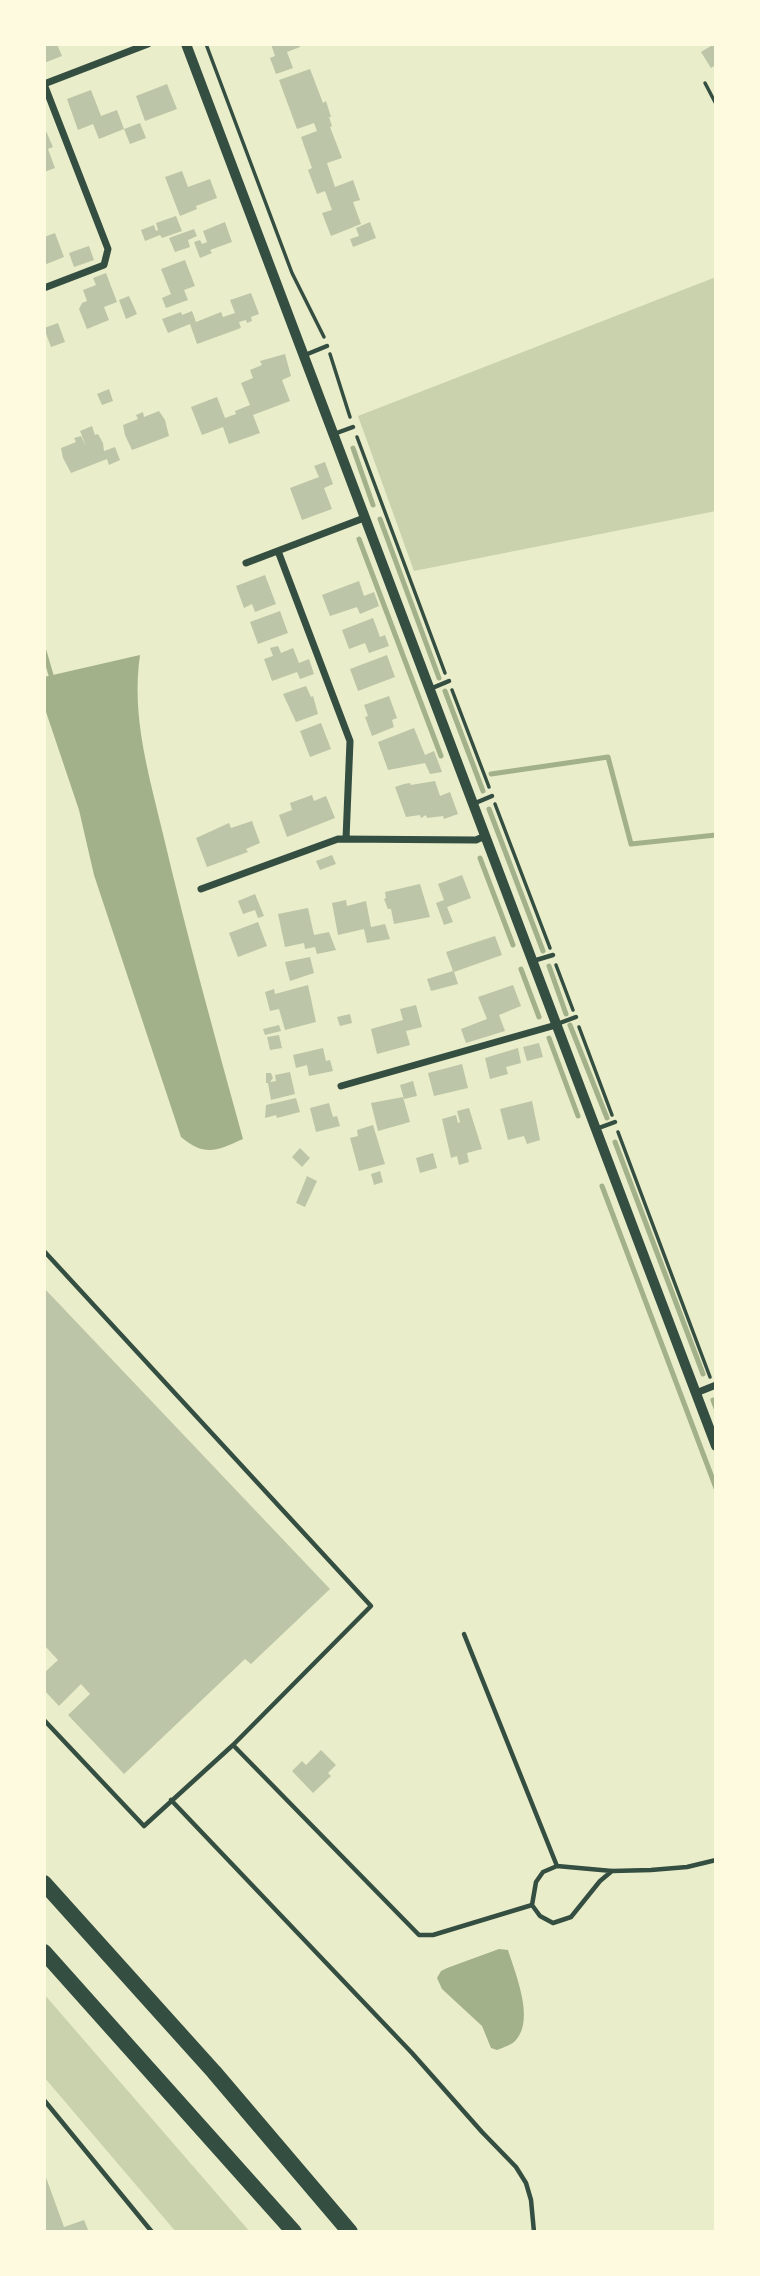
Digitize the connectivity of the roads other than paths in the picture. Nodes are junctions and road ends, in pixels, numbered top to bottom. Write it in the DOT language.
graph roads {
  1 [pos="148,44"];
  2 [pos="186,44"];
  3 [pos="44,84"];
  4 [pos="44,288"];
  5 [pos="327,346"];
  6 [pos="305,355"];
  7 [pos="353,427"];
  8 [pos="334,434"];
  9 [pos="364,518"];
  10 [pos="278,551"];
  11 [pos="246,563"];
  12 [pos="449,681"];
  13 [pos="429,689"];
  14 [pos="492,796"];
  15 [pos="473,804"];
  16 [pos="485,836"];
  17 [pos="346,839"];
  18 [pos="201,889"];
  19 [pos="552,955"];
  20 [pos="533,962"];
  21 [pos="576,1017"];
  22 [pos="556,1025"];
  23 [pos="341,1086"];
  24 [pos="615,1122"];
  25 [pos="596,1129"];
  26 [pos="44,1251"];
  27 [pos="715,1385"];
  28 [pos="696,1393"];
  29 [pos="716,1446"];
  30 [pos="464,1634"];
  31 [pos="44,1720"];
  32 [pos="233,1745"];
  33 [pos="171,1800"];
  34 [pos="716,1860"];
  35 [pos="557,1867"];
  36 [pos="612,1871"];
  37 [pos="44,1882"];
  38 [pos="532,1905"];
  39 [pos="44,1952"];
  40 [pos="44,2100"];
  41 [pos="152,2232"];
  42 [pos="294,2232"];
  43 [pos="350,2232"];
  44 [pos="534,2232"];
  1 -- 3 [label="street"];
  2 -- 6 [label="street"];
  3 -- 4 [label="street"];
  5 -- 6 [label="lane"];
  6 -- 8 [label="street"];
  7 -- 8 [label="lane"];
  8 -- 9 [label="street"];
  9 -- 10 [label="street"];
  9 -- 13 [label="street"];
  10 -- 11 [label="street"];
  10 -- 17 [label="street"];
  12 -- 13 [label="lane"];
  13 -- 15 [label="street"];
  14 -- 15 [label="lane"];
  15 -- 16 [label="street"];
  16 -- 17 [label="street"];
  16 -- 20 [label="street"];
  17 -- 18 [label="street"];
  19 -- 20 [label="lane"];
  20 -- 22 [label="street"];
  21 -- 22 [label="lane"];
  22 -- 23 [label="street"];
  22 -- 25 [label="street"];
  24 -- 25 [label="lane"];
  25 -- 28 [label="street"];
  26 -- 32 [label="lane"];
  27 -- 28 [label="street"];
  28 -- 29 [label="street"];
  30 -- 35 [label="lane"];
  31 -- 33 [label="lane"];
  32 -- 33 [label="lane"];
  32 -- 38 [label="lane"];
  33 -- 44 [label="lane"];
  34 -- 36 [label="lane"];
  35 -- 36 [label="lane"];
  35 -- 38 [label="lane"];
  36 -- 38 [label="lane"];
  37 -- 43 [label="highway"];
  39 -- 42 [label="highway"];
  40 -- 41 [label="lane"];
}
